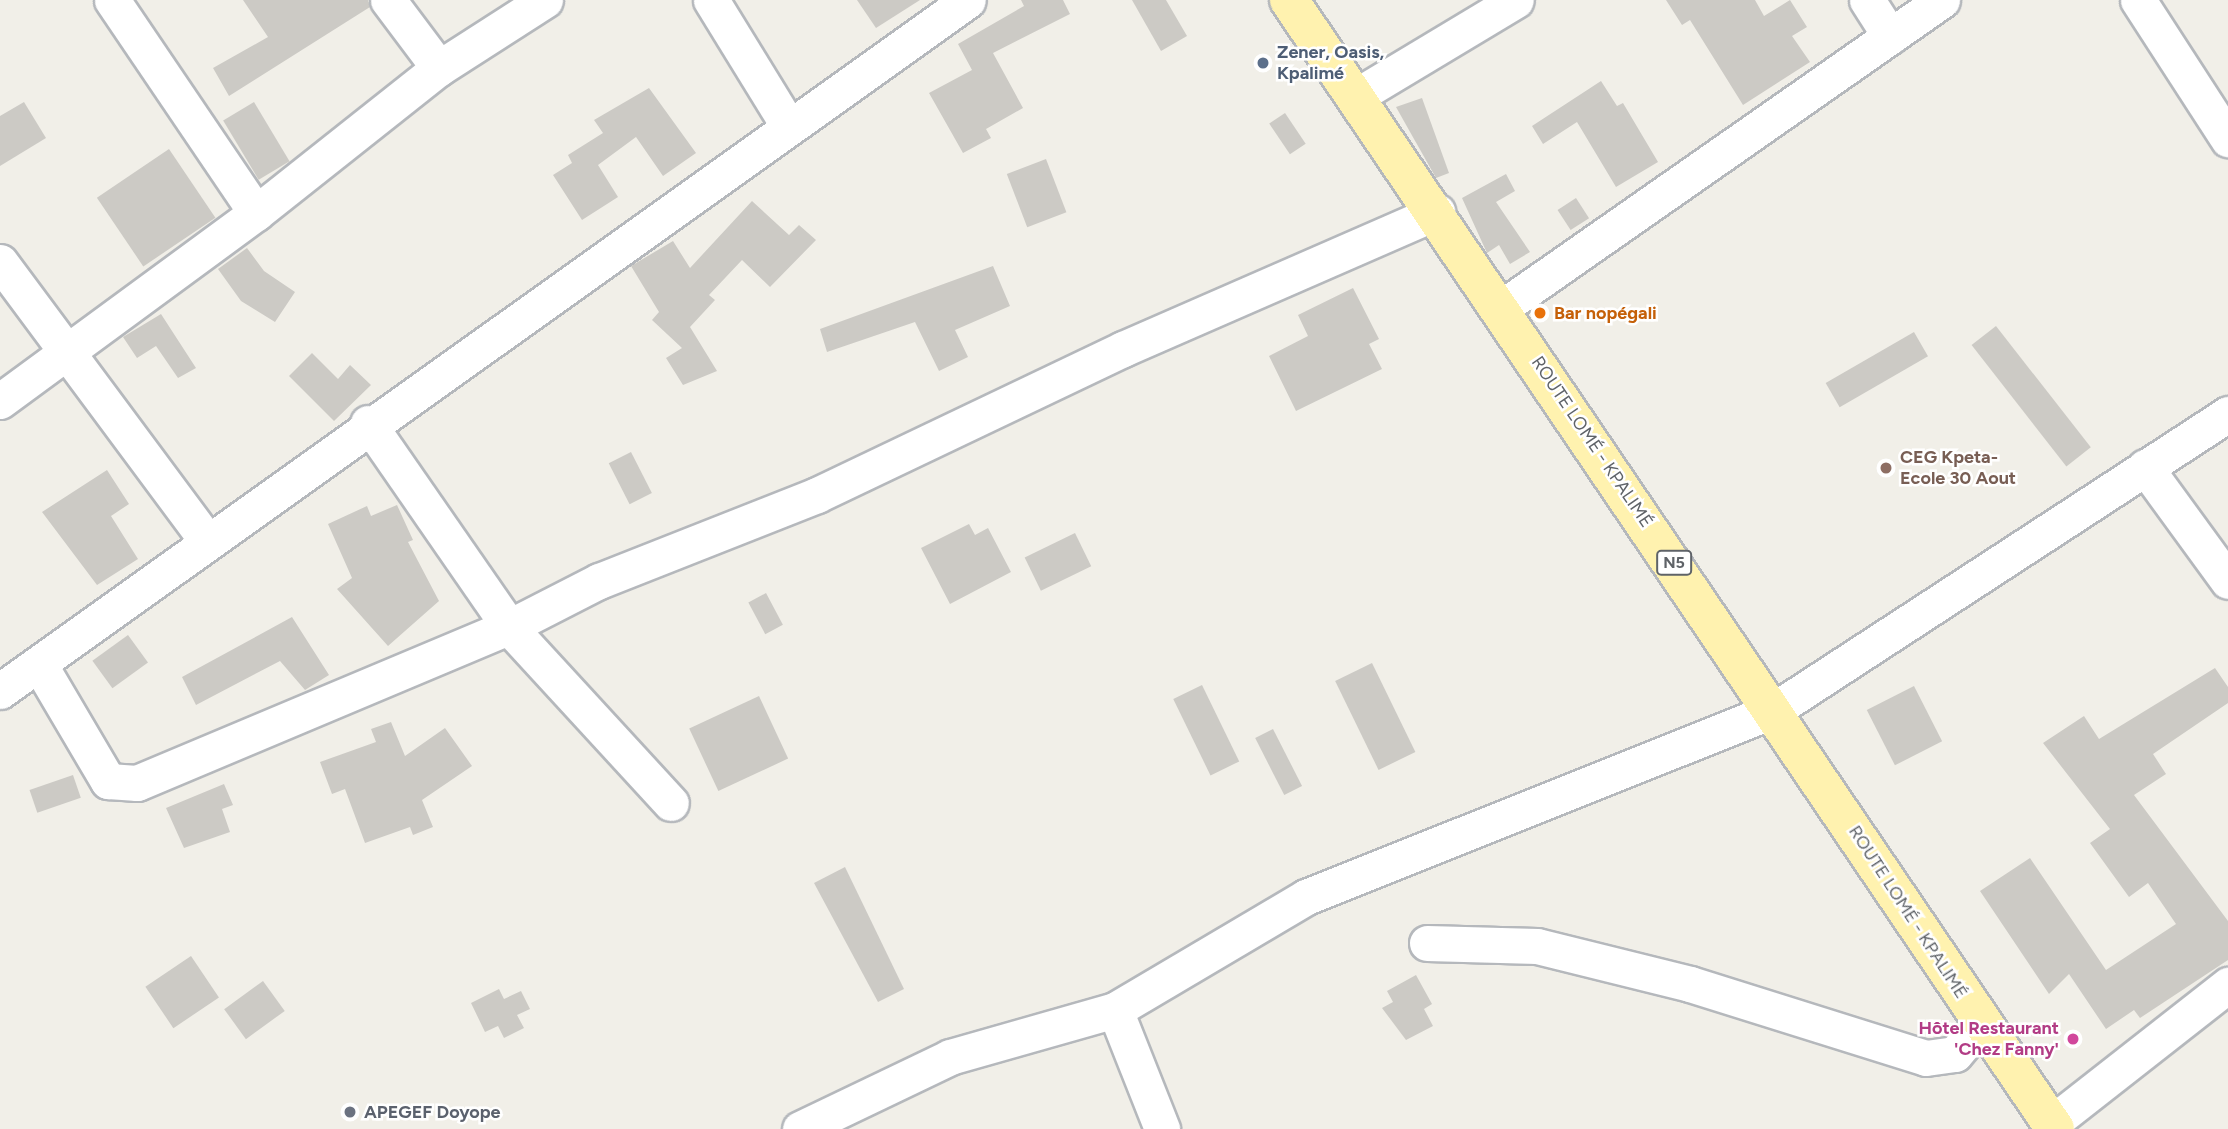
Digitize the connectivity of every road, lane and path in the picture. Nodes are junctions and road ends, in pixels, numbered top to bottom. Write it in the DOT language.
graph roads {
  1 [pos="112,0"];
  2 [pos="388,0"];
  3 [pos="545,0"];
  4 [pos="711,0"];
  5 [pos="968,0"];
  6 [pos="1289,0"];
  7 [pos="1516,0"];
  8 [pos="1867,0"];
  9 [pos="1942,0"];
  10 [pos="2138,0"];
  11 [pos="1890,36"];
  12 [pos="439,68"];
  13 [pos="1358,96"];
  14 [pos="788,125"];
  15 [pos="2228,139"];
  16 [pos="1437,212"];
  17 [pos="256,213"];
  18 [pos="0,262"];
  19 [pos="1501,309"];
  20 [pos="66,355"];
  21 [pos="0,401"];
  22 [pos="2228,414"];
  23 [pos="368,423"];
  24 [pos="2145,467"];
  25 [pos="206,539"];
  26 [pos="2228,581"];
  27 [pos="509,627"];
  28 [pos="38,664"];
  29 [pos="0,691"];
  30 [pos="1774,710"];
  31 [pos="671,803"];
  32 [pos="1427,943"];
  33 [pos="2228,985"];
  34 [pos="1115,1010"];
  35 [pos="1981,1023"];
  36 [pos="2054,1126"];
  37 [pos="800,1129"];
  38 [pos="1162,1129"];
  1 -- 17 [label="street"];
  2 -- 12 [label="street"];
  3 -- 12 [label="street"];
  4 -- 14 [label="street"];
  5 -- 14 [label="street"];
  6 -- 13 [label="main road, ROUTE LOMÉ - KPALIMÉ / N5"];
  7 -- 13 [label="street"];
  8 -- 11 [label="street"];
  9 -- 11 [label="street"];
  10 -- 15 [label="street"];
  11 -- 19 [label="street"];
  12 -- 17 [label="street"];
  13 -- 16 [label="main road, ROUTE LOMÉ - KPALIMÉ / N5"];
  14 -- 23 [label="street"];
  16 -- 19 [label="main road, ROUTE LOMÉ - KPALIMÉ / N5"];
  16 -- 27 [label="street"];
  17 -- 20 [label="street"];
  18 -- 20 [label="street"];
  19 -- 30 [label="main road, ROUTE LOMÉ - KPALIMÉ / N5"];
  20 -- 21 [label="street"];
  20 -- 25 [label="street"];
  22 -- 24 [label="street"];
  23 -- 25 [label="street"];
  23 -- 27 [label="street"];
  24 -- 26 [label="street"];
  24 -- 30 [label="street"];
  25 -- 28 [label="street"];
  27 -- 28 [label="street"];
  27 -- 31 [label="street"];
  28 -- 29 [label="street"];
  30 -- 34 [label="street"];
  30 -- 35 [label="main road, ROUTE LOMÉ - KPALIMÉ / N5"];
  32 -- 35 [label="street"];
  33 -- 36 [label="street"];
  34 -- 37 [label="street"];
  34 -- 38 [label="street"];
  35 -- 36 [label="main road, ROUTE LOMÉ - KPALIMÉ / N5"];
}
